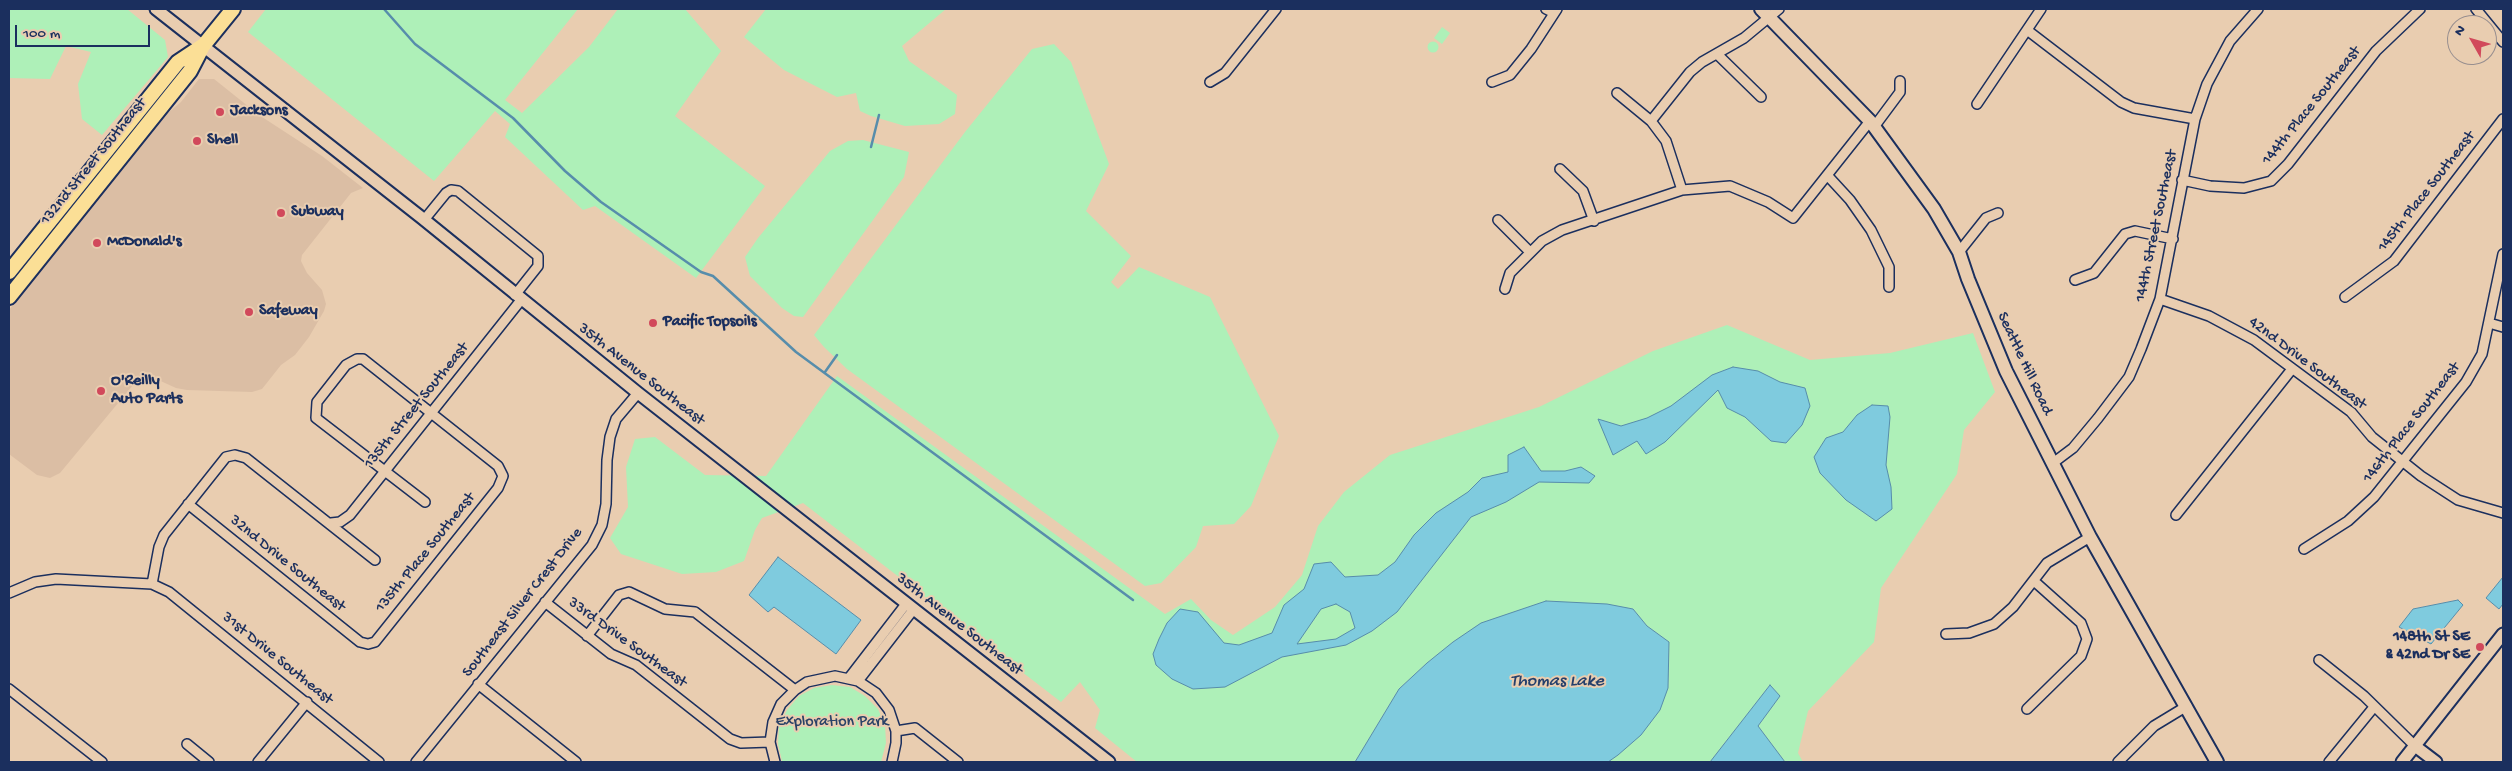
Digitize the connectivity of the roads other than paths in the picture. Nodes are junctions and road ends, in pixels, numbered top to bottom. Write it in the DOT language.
graph roads {
  1 [pos="156,9"];
  2 [pos="233,9"];
  3 [pos="1276,9"];
  4 [pos="1546,9"];
  5 [pos="2041,9"];
  6 [pos="2258,9"];
  7 [pos="2420,9"];
  8 [pos="2476,9"];
  9 [pos="1556,11"];
  10 [pos="1770,11"];
  11 [pos="2028,30"];
  12 [pos="2503,42"];
  13 [pos="203,46"];
  14 [pos="1717,54"];
  15 [pos="1900,81"];
  16 [pos="1210,82"];
  17 [pos="1492,82"];
  18 [pos="1617,93"];
  19 [pos="1761,98"];
  20 [pos="1977,104"];
  21 [pos="2195,119"];
  22 [pos="2503,119"];
  23 [pos="1651,121"];
  24 [pos="1872,124"];
  25 [pos="1560,170"];
  26 [pos="1827,175"];
  27 [pos="2182,180"];
  28 [pos="77,187"];
  29 [pos="1682,190"];
  30 [pos="1998,214"];
  31 [pos="424,220"];
  32 [pos="1498,220"];
  33 [pos="1594,221"];
  34 [pos="2173,239"];
  35 [pos="26,250"];
  36 [pos="1529,251"];
  37 [pos="1959,252"];
  38 [pos="2503,254"];
  39 [pos="34,266"];
  40 [pos="9,272"];
  41 [pos="2075,280"];
  42 [pos="9,285"];
  43 [pos="1889,287"];
  44 [pos="1504,289"];
  45 [pos="9,297"];
  46 [pos="2346,297"];
  47 [pos="518,298"];
  48 [pos="2160,299"];
  49 [pos="2489,324"];
  50 [pos="2503,328"];
  51 [pos="2292,369"];
  52 [pos="638,394"];
  53 [pos="432,413"];
  54 [pos="2404,462"];
  55 [pos="2053,463"];
  56 [pos="384,470"];
  57 [pos="425,502"];
  58 [pos="188,504"];
  59 [pos="2503,512"];
  60 [pos="2176,514"];
  61 [pos="331,523"];
  62 [pos="2090,537"];
  63 [pos="2304,549"];
  64 [pos="374,560"];
  65 [pos="2034,582"];
  66 [pos="152,584"];
  67 [pos="10,588"];
  68 [pos="544,602"];
  69 [pos="909,607"];
  70 [pos="1946,634"];
  71 [pos="2503,634"];
  72 [pos="587,636"];
  73 [pos="368,644"];
  74 [pos="2319,660"];
  75 [pos="853,680"];
  76 [pos="478,684"];
  77 [pos="9,689"];
  78 [pos="795,690"];
  79 [pos="307,702"];
  80 [pos="2186,706"];
  81 [pos="2374,707"];
  82 [pos="2027,710"];
  83 [pos="896,731"];
  84 [pos="770,742"];
  85 [pos="187,744"];
  86 [pos="2415,746"];
  87 [pos="102,762"];
  88 [pos="209,762"];
  89 [pos="258,762"];
  90 [pos="379,762"];
  91 [pos="416,762"];
  92 [pos="576,762"];
  93 [pos="775,762"];
  94 [pos="892,762"];
  95 [pos="958,762"];
  96 [pos="1109,762"];
  97 [pos="2118,762"];
  98 [pos="2217,762"];
  99 [pos="2329,762"];
  100 [pos="2402,762"];
  101 [pos="2436,762"];
  1 -- 13 [label="street, 35th Avenue Southeast"];
  2 -- 13 [label="main road, 132nd Street Southeast"];
  3 -- 16 [label="street"];
  4 -- 9 [label="street"];
  5 -- 11 [label="street"];
  6 -- 21 [label="street, 144th Street Southeast"];
  7 -- 27 [label="street, 144th Place Southeast"];
  8 -- 12 [label="street"];
  9 -- 17 [label="street"];
  10 -- 14 [label="street"];
  10 -- 24 [label="main road, Seattle Hill Road"];
  11 -- 20 [label="street"];
  11 -- 21 [label="street"];
  13 -- 28 [label="main road, 132nd Street Southeast"];
  13 -- 31 [label="street, 35th Avenue Southeast"];
  13 -- 39 [label="main road, 132nd Street Southeast"];
  14 -- 19 [label="street"];
  14 -- 23 [label="street"];
  15 -- 24 [label="street"];
  18 -- 23 [label="street"];
  21 -- 27 [label="street, 144th Street Southeast"];
  22 -- 46 [label="street, 145th Place Southeast"];
  23 -- 29 [label="street"];
  24 -- 26 [label="street"];
  24 -- 37 [label="main road, Seattle Hill Road"];
  25 -- 33 [label="street"];
  26 -- 29 [label="street"];
  26 -- 43 [label="street"];
  27 -- 34 [label="street, 144th Street Southeast"];
  28 -- 35 [label="main road, 132nd Street Southeast"];
  28 -- 39 [label="main road"];
  29 -- 33 [label="street"];
  30 -- 37 [label="street"];
  31 -- 47 [label="street, 35th Avenue Southeast"];
  31 -- 47 [label="street, 135th Street Southeast"];
  32 -- 36 [label="street"];
  33 -- 36 [label="street"];
  34 -- 41 [label="street"];
  34 -- 48 [label="street, 144th Street Southeast"];
  35 -- 40 [label="main road, 132nd Street Southeast"];
  35 -- 42 [label="main road"];
  36 -- 44 [label="street"];
  37 -- 55 [label="main road, Seattle Hill Road"];
  38 -- 49 [label="street, 146th Place Southeast"];
  39 -- 45 [label="main road, 132nd Street Southeast"];
  47 -- 52 [label="street, 35th Avenue Southeast"];
  47 -- 53 [label="street, 135th Street Southeast"];
  48 -- 51 [label="street, 42nd Drive Southeast"];
  48 -- 55 [label="street, 144th Street Southeast"];
  49 -- 50 [label="street"];
  49 -- 54 [label="street, 146th Place Southeast"];
  51 -- 54 [label="street, 42nd Drive Southeast"];
  51 -- 60 [label="street"];
  52 -- 68 [label="street, Southeast Silver Crest Drive"];
  52 -- 69 [label="street, 35th Avenue Southeast"];
  53 -- 56 [label="street, 135th Street Southeast"];
  53 -- 56 [label="street"];
  53 -- 73 [label="street, 135th Place Southeast"];
  54 -- 59 [label="street, 42nd Drive Southeast"];
  54 -- 63 [label="street, 146th Place Southeast"];
  55 -- 62 [label="main road, Seattle Hill Road"];
  56 -- 57 [label="street"];
  56 -- 61 [label="street, 135th Street Southeast"];
  58 -- 61 [label="street"];
  58 -- 66 [label="street"];
  58 -- 73 [label="street, 32nd Drive Southeast"];
  61 -- 64 [label="street"];
  62 -- 65 [label="street"];
  62 -- 80 [label="main road, Seattle Hill Road"];
  65 -- 70 [label="street"];
  65 -- 82 [label="street"];
  66 -- 67 [label="street"];
  66 -- 79 [label="street, 31st Drive Southeast"];
  68 -- 72 [label="street, 33rd Drive Southeast"];
  68 -- 76 [label="street, Southeast Silver Crest Drive"];
  69 -- 75 [label="street"];
  69 -- 96 [label="street, 35th Avenue Southeast"];
  71 -- 86 [label="street"];
  72 -- 78 [label="street"];
  72 -- 84 [label="street, 33rd Drive Southeast"];
  74 -- 81 [label="street"];
  75 -- 78 [label="street"];
  75 -- 83 [label="street"];
  76 -- 91 [label="street, Southeast Silver Crest Drive"];
  76 -- 92 [label="street"];
  77 -- 87 [label="street"];
  78 -- 84 [label="street"];
  79 -- 89 [label="street"];
  79 -- 90 [label="street, 31st Drive Southeast"];
  80 -- 97 [label="street"];
  80 -- 98 [label="main road, Seattle Hill Road"];
  81 -- 86 [label="street"];
  81 -- 99 [label="street"];
  83 -- 94 [label="street"];
  83 -- 95 [label="street"];
  84 -- 93 [label="street"];
  85 -- 88 [label="street"];
  86 -- 100 [label="street"];
  86 -- 101 [label="street"];
}
